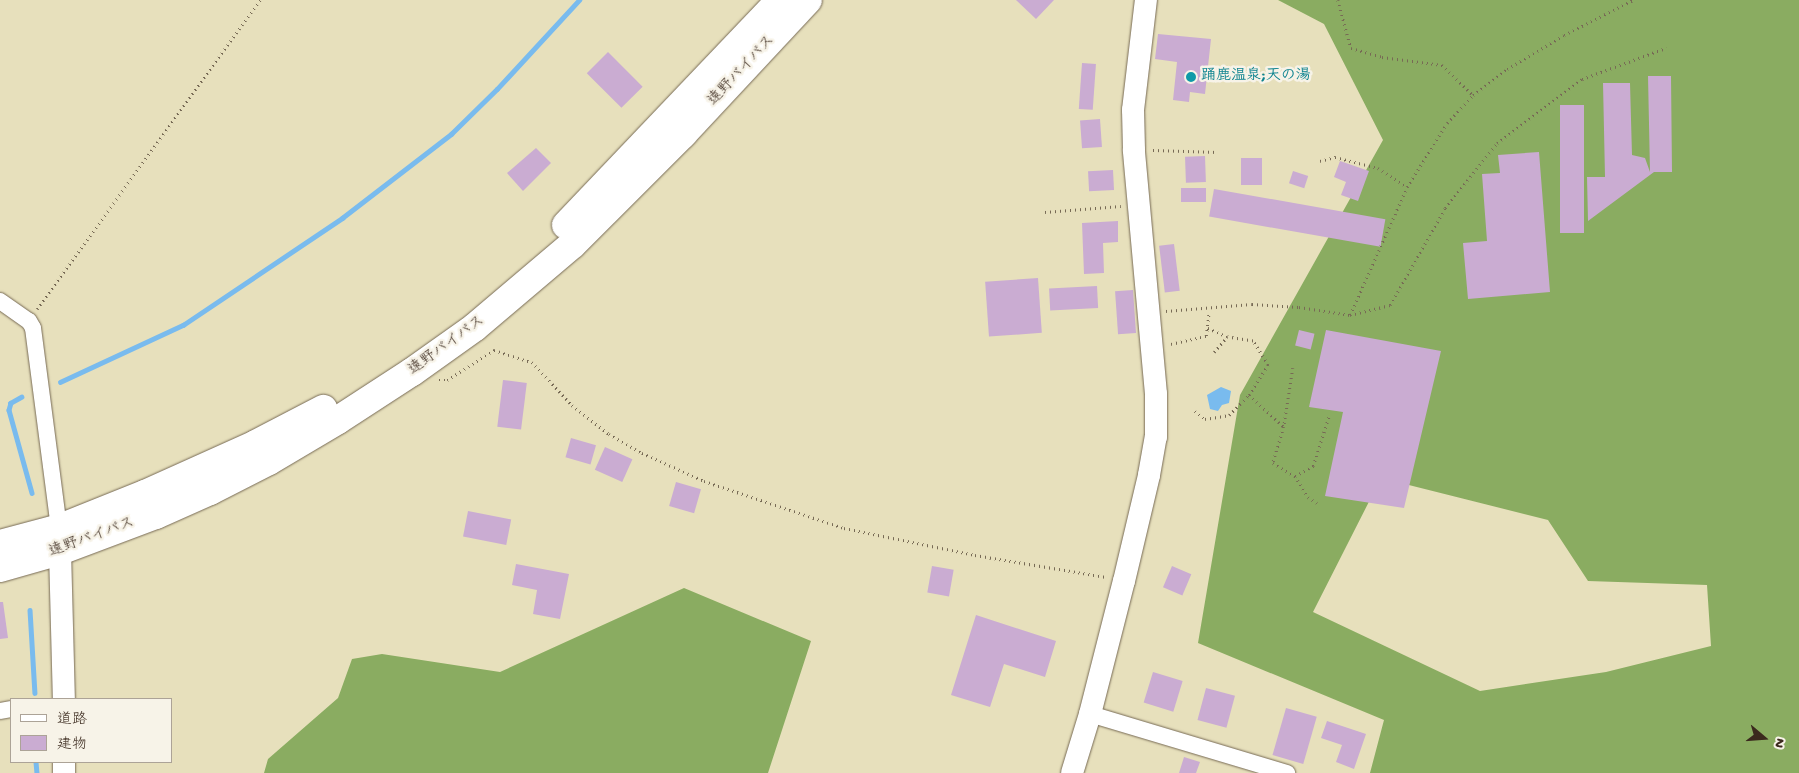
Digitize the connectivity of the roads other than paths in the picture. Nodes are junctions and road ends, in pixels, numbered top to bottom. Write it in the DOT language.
graph roads {
  1 [pos="780,0"];
  2 [pos="808,0"];
  3 [pos="1146,0"];
  4 [pos="756,41"];
  5 [pos="0,301"];
  6 [pos="60,539"];
  7 [pos="0,544"];
  8 [pos="0,568"];
  9 [pos="64,698"];
  10 [pos="1090,714"];
  11 [pos="1072,773"];
  12 [pos="1286,773"];
  1 -- 4 [label="highway, 遠野バイパス"];
  2 -- 4 [label="highway, 遠野バイパス"];
  3 -- 10 [label="street"];
  4 -- 6 [label="highway, 遠野バイパス"];
  4 -- 6 [label="highway, 遠野バイパス"];
  5 -- 6 [label="street"];
  6 -- 7 [label="highway, 遠野バイパス"];
  6 -- 8 [label="highway, 遠野バイパス"];
  6 -- 9 [label="street"];
  10 -- 11 [label="street"];
  10 -- 12 [label="street"];
}
